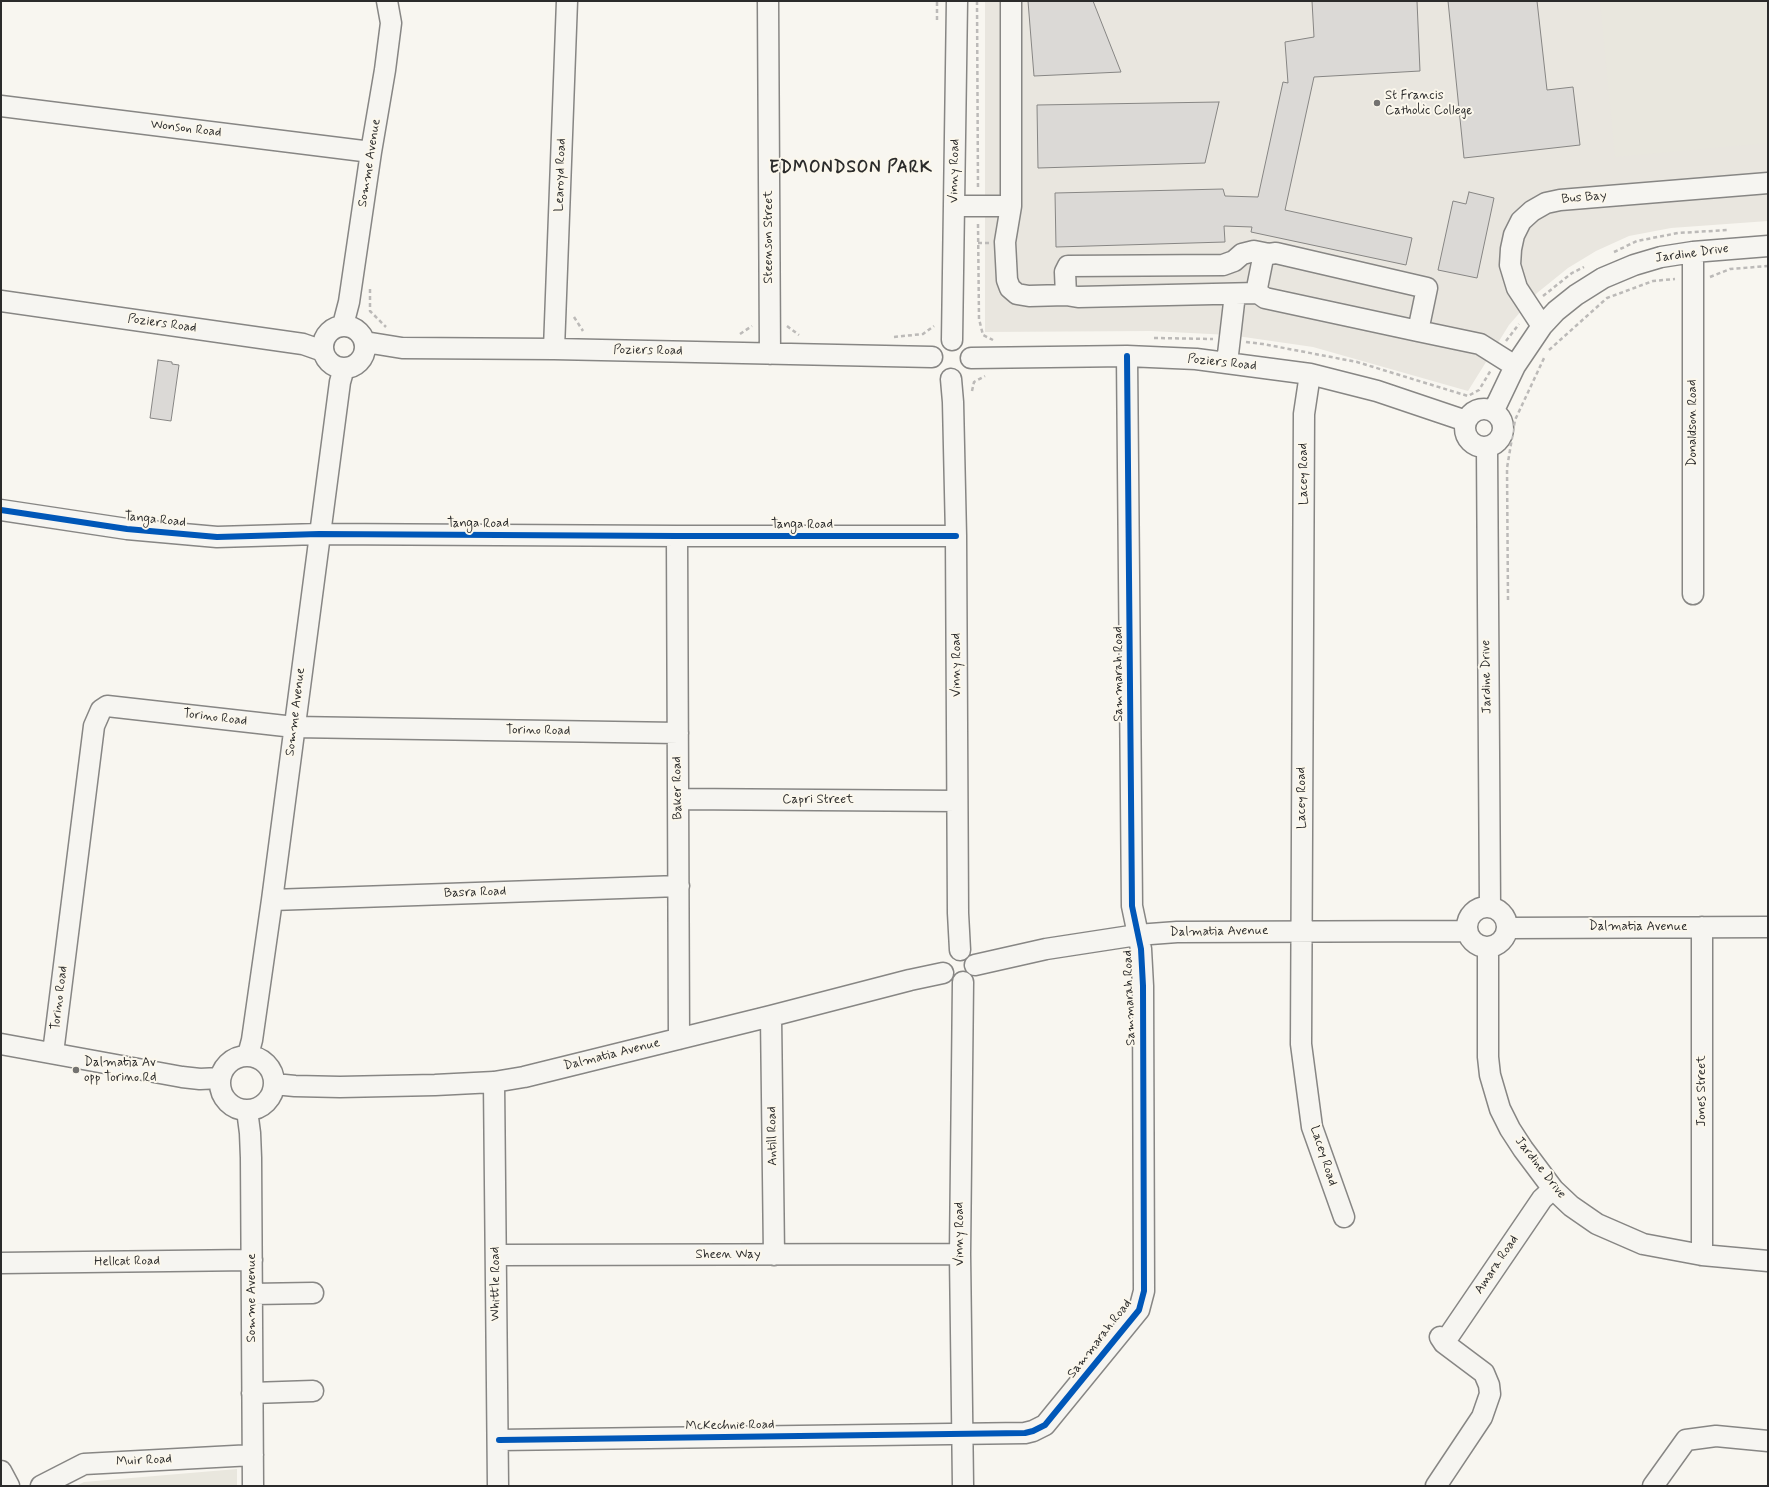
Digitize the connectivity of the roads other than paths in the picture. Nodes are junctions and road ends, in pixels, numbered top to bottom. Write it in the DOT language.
graph roads {
  1 [pos="387,1"];
  2 [pos="567,1"];
  3 [pos="768,1"];
  4 [pos="957,1"];
  5 [pos="1011,1"];
  6 [pos="1,106"];
  7 [pos="371,152"];
  8 [pos="1768,183"];
  9 [pos="954,206"];
  10 [pos="1011,206"];
  11 [pos="1768,246"];
  12 [pos="1693,252"];
  13 [pos="1269,254"];
  14 [pos="1258,293"];
  15 [pos="1236,294"];
  16 [pos="1066,295"];
  17 [pos="1,301"];
  18 [pos="343,325"];
  19 [pos="1542,326"];
  20 [pos="1418,331"];
  21 [pos="952,340"];
  22 [pos="365,342"];
  23 [pos="554,349"];
  24 [pos="323,351"];
  25 [pos="770,354"];
  26 [pos="1127,356"];
  27 [pos="932,357"];
  28 [pos="971,358"];
  29 [pos="1227,363"];
  30 [pos="1514,366"];
  31 [pos="344,368"];
  32 [pos="1310,374"];
  33 [pos="951,379"];
  34 [pos="1494,410"];
  35 [pos="1466,421"];
  36 [pos="1486,447"];
  37 [pos="1,510"];
  38 [pos="319,534"];
  39 [pos="677,536"];
  40 [pos="956,536"];
  41 [pos="1693,594"];
  42 [pos="294,728"];
  43 [pos="678,733"];
  44 [pos="679,799"];
  45 [pos="957,801"];
  46 [pos="679,886"];
  47 [pos="272,900"];
  48 [pos="1490,907"];
  49 [pos="1702,927"];
  50 [pos="1768,927"];
  51 [pos="1508,928"];
  52 [pos="1301,931"];
  53 [pos="1467,931"];
  54 [pos="1137,935"];
  55 [pos="1488,948"];
  56 [pos="960,950"];
  57 [pos="974,965"];
  58 [pos="943,973"];
  59 [pos="962,982"];
  60 [pos="771,1016"];
  61 [pos="680,1039"];
  62 [pos="1,1044"];
  63 [pos="53,1054"];
  64 [pos="248,1055"];
  65 [pos="220,1078"];
  66 [pos="494,1082"];
  67 [pos="274,1084"];
  68 [pos="247,1110"];
  69 [pos="1553,1189"];
  70 [pos="1344,1217"];
  71 [pos="960,1254"];
  72 [pos="497,1255"];
  73 [pos="774,1255"];
  74 [pos="1702,1255"];
  75 [pos="252,1260"];
  76 [pos="1768,1261"];
  77 [pos="1,1263"];
  78 [pos="313,1293"];
  79 [pos="252,1294"];
  80 [pos="313,1391"];
  81 [pos="252,1393"];
  82 [pos="962,1434"];
  83 [pos="499,1440"];
  84 [pos="1768,1441"];
  85 [pos="253,1455"];
  86 [pos="1,1471"];
  87 [pos="9,1486"];
  88 [pos="41,1486"];
  89 [pos="253,1486"];
  90 [pos="498,1486"];
  91 [pos="962,1486"];
  92 [pos="1436,1486"];
  93 [pos="1653,1486"];
  1 -- 7 [label="street, Somme Avenue"];
  2 -- 23 [label="street, Learoyd Road"];
  3 -- 25 [label="street, Steenson Street"];
  4 -- 9 [label="street, Vinny Road"];
  5 -- 10 [label="street"];
  6 -- 7 [label="street, Wonson Road"];
  7 -- 18 [label="street, Somme Avenue"];
  8 -- 19 [label="street, Bus Bay"];
  9 -- 10 [label="street"];
  9 -- 21 [label="street, Vinny Road"];
  10 -- 16 [label="street"];
  11 -- 12 [label="street, Jardine Drive"];
  12 -- 19 [label="street, Jardine Drive"];
  12 -- 41 [label="street, Donaldson Road"];
  13 -- 14 [label="street"];
  13 -- 16 [label="street"];
  13 -- 20 [label="street"];
  14 -- 15 [label="street"];
  14 -- 20 [label="street"];
  15 -- 16 [label="street"];
  15 -- 29 [label="street"];
  17 -- 24 [label="street, Poziers Road"];
  18 -- 22 [label="street"];
  18 -- 24 [label="street"];
  19 -- 30 [label="street, Jardine Drive"];
  20 -- 30 [label="street"];
  21 -- 27 [label="street"];
  21 -- 28 [label="street"];
  22 -- 23 [label="street, Poziers Road"];
  22 -- 31 [label="street"];
  23 -- 25 [label="street, Poziers Road"];
  24 -- 31 [label="street"];
  25 -- 27 [label="street, Poziers Road"];
  26 -- 28 [label="street, Poziers Road"];
  26 -- 29 [label="street, Poziers Road"];
  26 -- 54 [label="street, Sammarah Road"];
  27 -- 33 [label="street"];
  28 -- 33 [label="street"];
  29 -- 32 [label="street, Poziers Road"];
  30 -- 34 [label="street, Jardine Drive"];
  31 -- 38 [label="street, Somme Avenue"];
  32 -- 35 [label="street, Poziers Road"];
  32 -- 52 [label="street, Lacey Road"];
  33 -- 40 [label="street, Vinny Road"];
  34 -- 35 [label="street"];
  34 -- 36 [label="street"];
  35 -- 36 [label="street"];
  36 -- 48 [label="street, Jardine Drive"];
  37 -- 38 [label="street, Tanga Road"];
  38 -- 39 [label="street, Tanga Road"];
  38 -- 42 [label="street, Somme Avenue"];
  39 -- 40 [label="street, Tanga Road"];
  39 -- 43 [label="street, Baker Road"];
  40 -- 45 [label="street, Vinny Road"];
  42 -- 43 [label="street, Torino Road"];
  42 -- 47 [label="street, Somme Avenue"];
  42 -- 63 [label="street, Torino Road"];
  43 -- 44 [label="street, Baker Road"];
  44 -- 45 [label="street, Capri Street"];
  44 -- 46 [label="street, Baker Road"];
  45 -- 56 [label="street, Vinny Road"];
  46 -- 47 [label="street, Basra Road"];
  46 -- 61 [label="street, Baker Road"];
  47 -- 64 [label="street, Somme Avenue"];
  48 -- 51 [label="street"];
  48 -- 53 [label="street"];
  49 -- 50 [label="street, Dalmatia Avenue"];
  49 -- 51 [label="street, Dalmatia Avenue"];
  49 -- 74 [label="street, Jones Street"];
  51 -- 55 [label="street"];
  52 -- 53 [label="street, Dalmatia Avenue"];
  52 -- 54 [label="street, Dalmatia Avenue"];
  52 -- 70 [label="street, Lacey Road"];
  53 -- 55 [label="street"];
  54 -- 57 [label="street, Dalmatia Avenue"];
  54 -- 82 [label="street, Sammarah Road"];
  55 -- 69 [label="street, Jardine Drive"];
  56 -- 57 [label="street"];
  56 -- 58 [label="street"];
  57 -- 59 [label="street"];
  58 -- 59 [label="street"];
  58 -- 60 [label="street, Dalmatia Avenue"];
  59 -- 71 [label="street, Vinny Road"];
  60 -- 61 [label="street, Dalmatia Avenue"];
  60 -- 73 [label="street, Antill Road"];
  61 -- 66 [label="street, Dalmatia Avenue"];
  62 -- 63 [label="street"];
  63 -- 65 [label="street"];
  64 -- 65 [label="street"];
  64 -- 67 [label="street"];
  65 -- 68 [label="street"];
  66 -- 67 [label="street, Dalmatia Avenue"];
  66 -- 72 [label="street, Whittle Road"];
  67 -- 68 [label="street"];
  68 -- 75 [label="street, Somme Avenue"];
  69 -- 74 [label="street, Jardine Drive"];
  69 -- 92 [label="street, Amara Road"];
  71 -- 73 [label="street, Sheen Way"];
  71 -- 82 [label="street, Vinny Road"];
  72 -- 73 [label="street, Sheen Way"];
  72 -- 83 [label="street, Whittle Road"];
  74 -- 76 [label="street, Jardine Drive"];
  75 -- 77 [label="street, Hellcat Road"];
  75 -- 79 [label="street, Somme Avenue"];
  78 -- 79 [label="street"];
  79 -- 81 [label="street, Somme Avenue"];
  80 -- 81 [label="street"];
  81 -- 85 [label="street, Somme Avenue"];
  82 -- 83 [label="street, McKechnie Road"];
  82 -- 91 [label="street, Vinny Road"];
  83 -- 90 [label="street, Whittle Road"];
  84 -- 93 [label="street"];
  85 -- 88 [label="street, Muir Road"];
  85 -- 89 [label="street, Somme Avenue"];
  86 -- 87 [label="street"];
}
